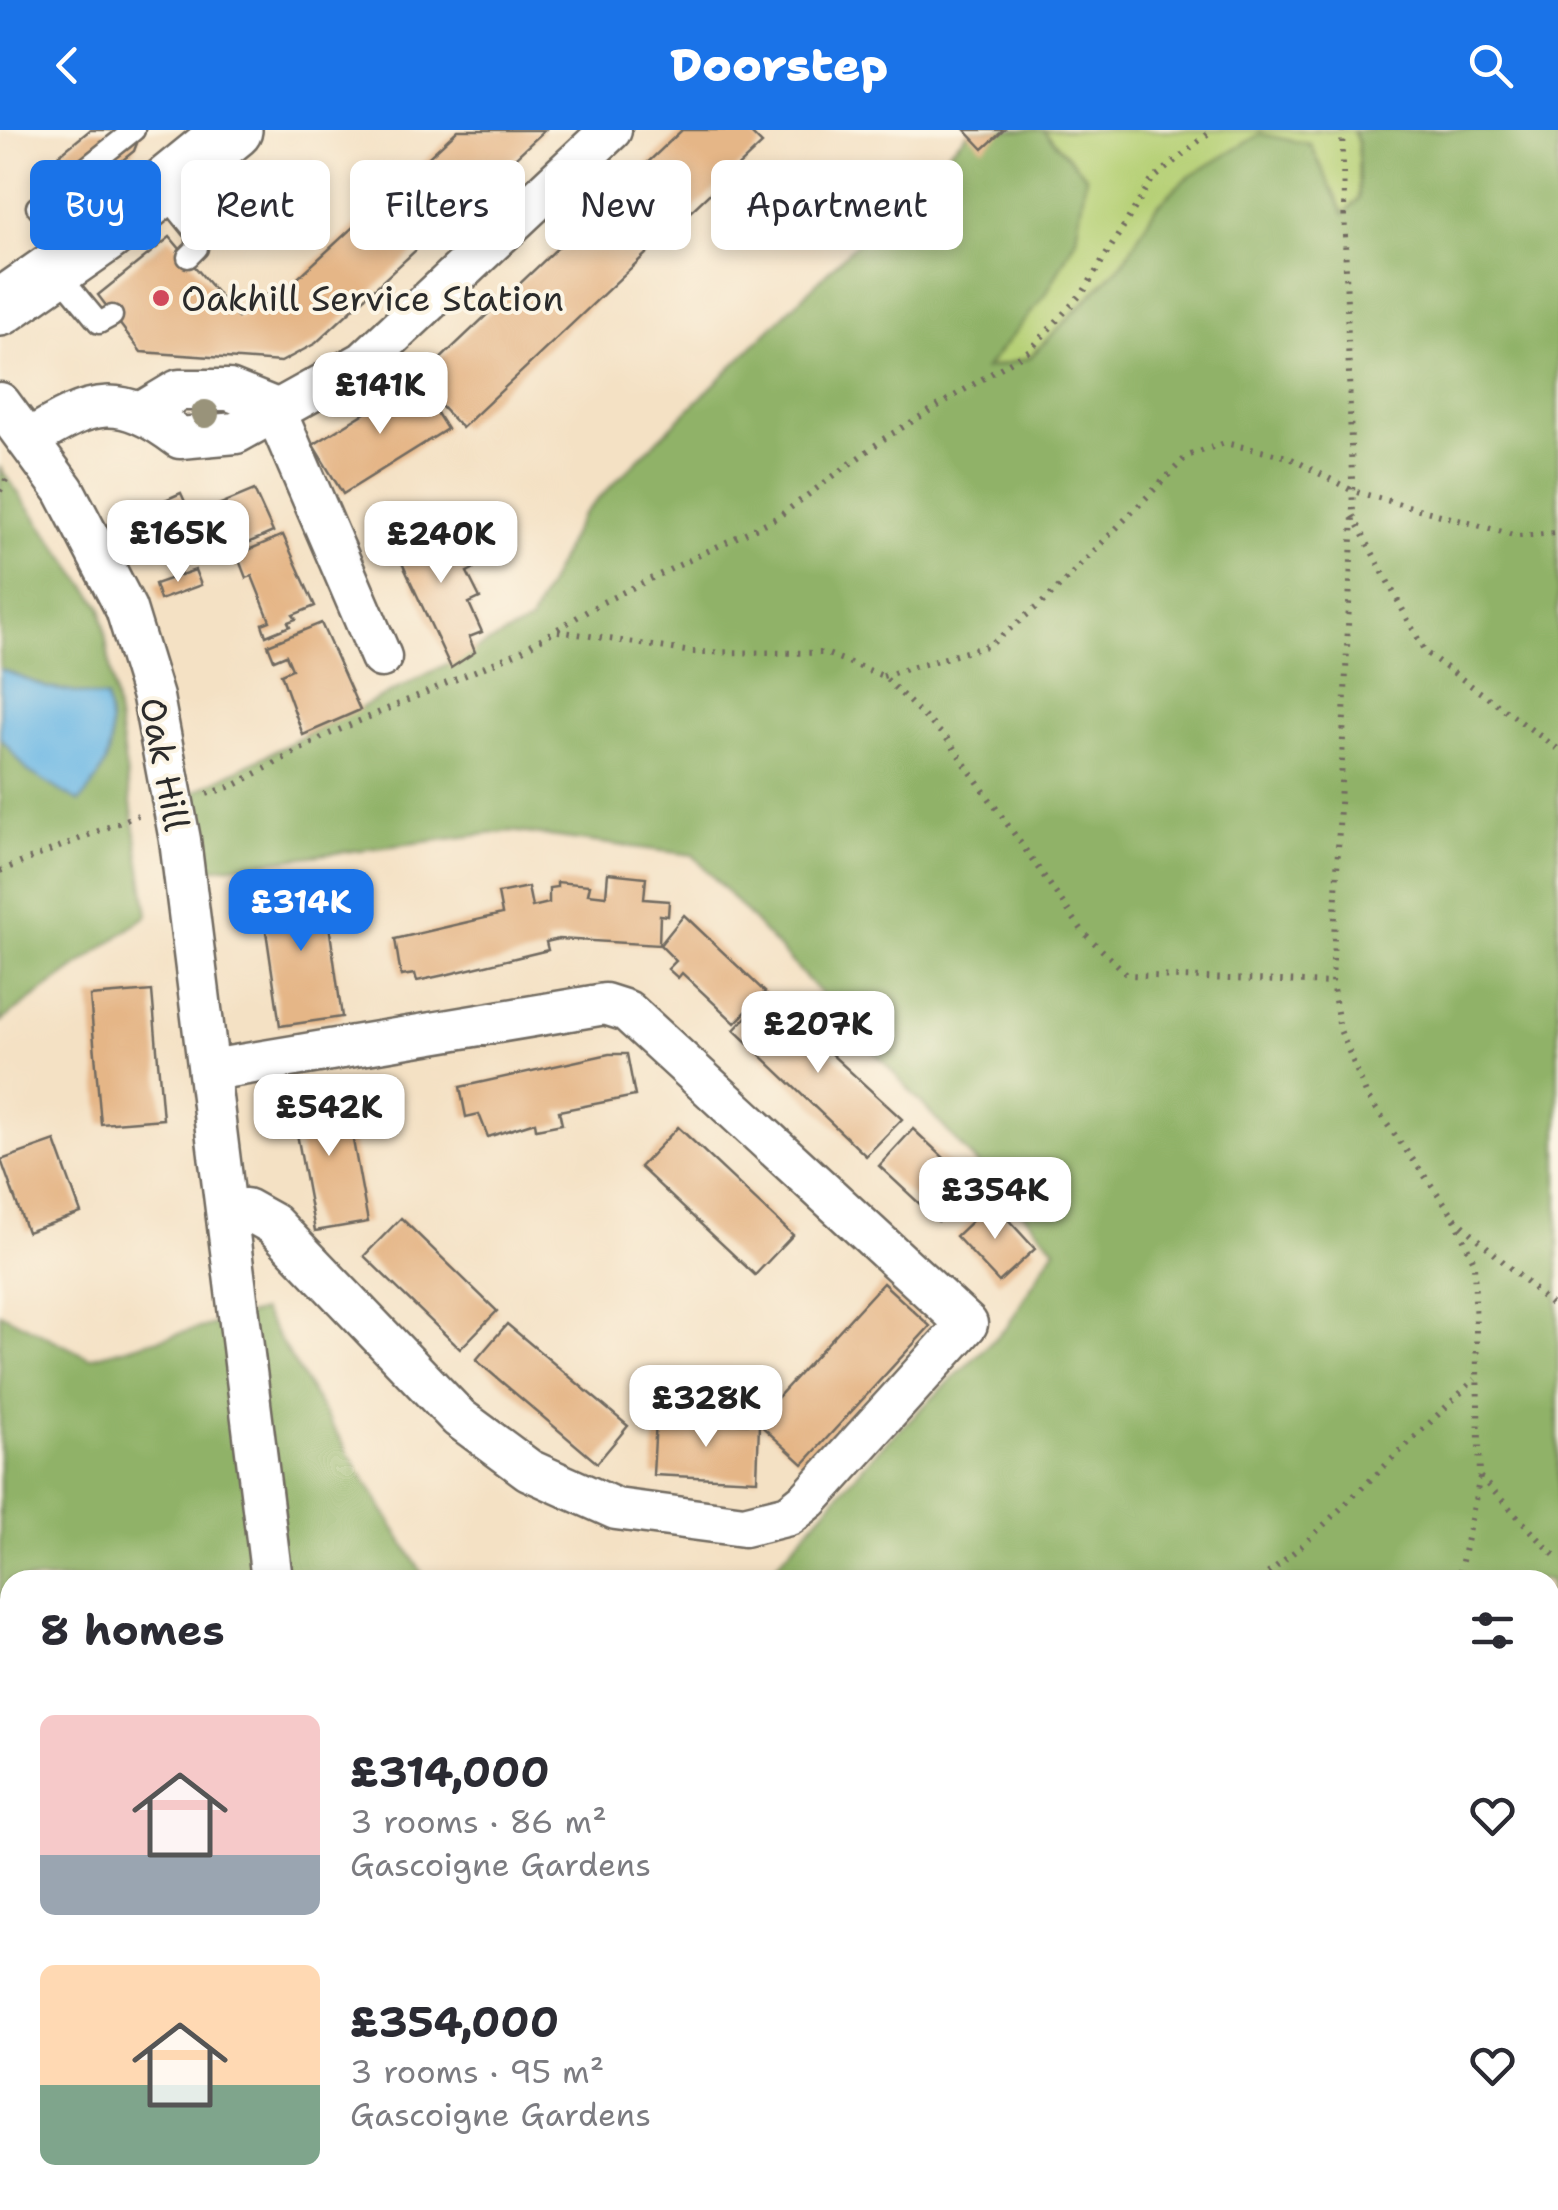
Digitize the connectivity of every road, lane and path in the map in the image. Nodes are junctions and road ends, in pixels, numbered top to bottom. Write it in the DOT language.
graph roads {
  1 [pos="134,130"];
  2 [pos="611,130"];
  3 [pos="1212,130"];
  4 [pos="1342,130"];
  5 [pos="211,138"];
  6 [pos="162,191"];
  7 [pos="188,258"];
  8 [pos="66,262"];
  9 [pos="0,308"];
  10 [pos="112,316"];
  11 [pos="0,403"];
  12 [pos="274,408"];
  13 [pos="30,438"];
  14 [pos="1353,491"];
  15 [pos="1352,515"];
  16 [pos="1558,533"];
  17 [pos="555,630"];
  18 [pos="381,657"];
  19 [pos="883,676"];
  20 [pos="1558,749"];
  21 [pos="174,804"];
  22 [pos="0,871"];
  23 [pos="1332,983"];
  24 [pos="210,1070"];
  25 [pos="228,1210"];
  26 [pos="1453,1215"];
  27 [pos="1558,1311"];
  28 [pos="1476,1378"];
  29 [pos="1480,1478"];
  30 [pos="1558,1558"];
  31 [pos="271,1570"];
  32 [pos="1272,1570"];
  33 [pos="1460,1570"];
  1 -- 8 [label="lane"];
  2 -- 12 [label="street"];
  3 -- 17 [label="path"];
  4 -- 14 [label="path"];
  5 -- 6 [label="main road"];
  6 -- 7 [label="lane"];
  6 -- 8 [label="main road"];
  8 -- 9 [label="main road"];
  8 -- 10 [label="lane"];
  11 -- 13 [label="street, Oak Hill"];
  12 -- 13 [label="street"];
  12 -- 18 [label="street"];
  13 -- 21 [label="street, Oak Hill"];
  14 -- 15 [label="path"];
  14 -- 16 [label="path"];
  14 -- 19 [label="path"];
  15 -- 20 [label="path"];
  15 -- 23 [label="path"];
  17 -- 19 [label="path"];
  17 -- 21 [label="path"];
  19 -- 23 [label="path"];
  21 -- 22 [label="path"];
  21 -- 24 [label="street, Oak Hill"];
  23 -- 26 [label="path"];
  24 -- 25 [label="street, Oak Hill"];
  24 -- 25 [label="street"];
  25 -- 31 [label="street, Oak Hill"];
  26 -- 27 [label="path"];
  26 -- 28 [label="path"];
  28 -- 29 [label="path"];
  28 -- 32 [label="path"];
  29 -- 30 [label="path"];
  29 -- 33 [label="path"];
}
